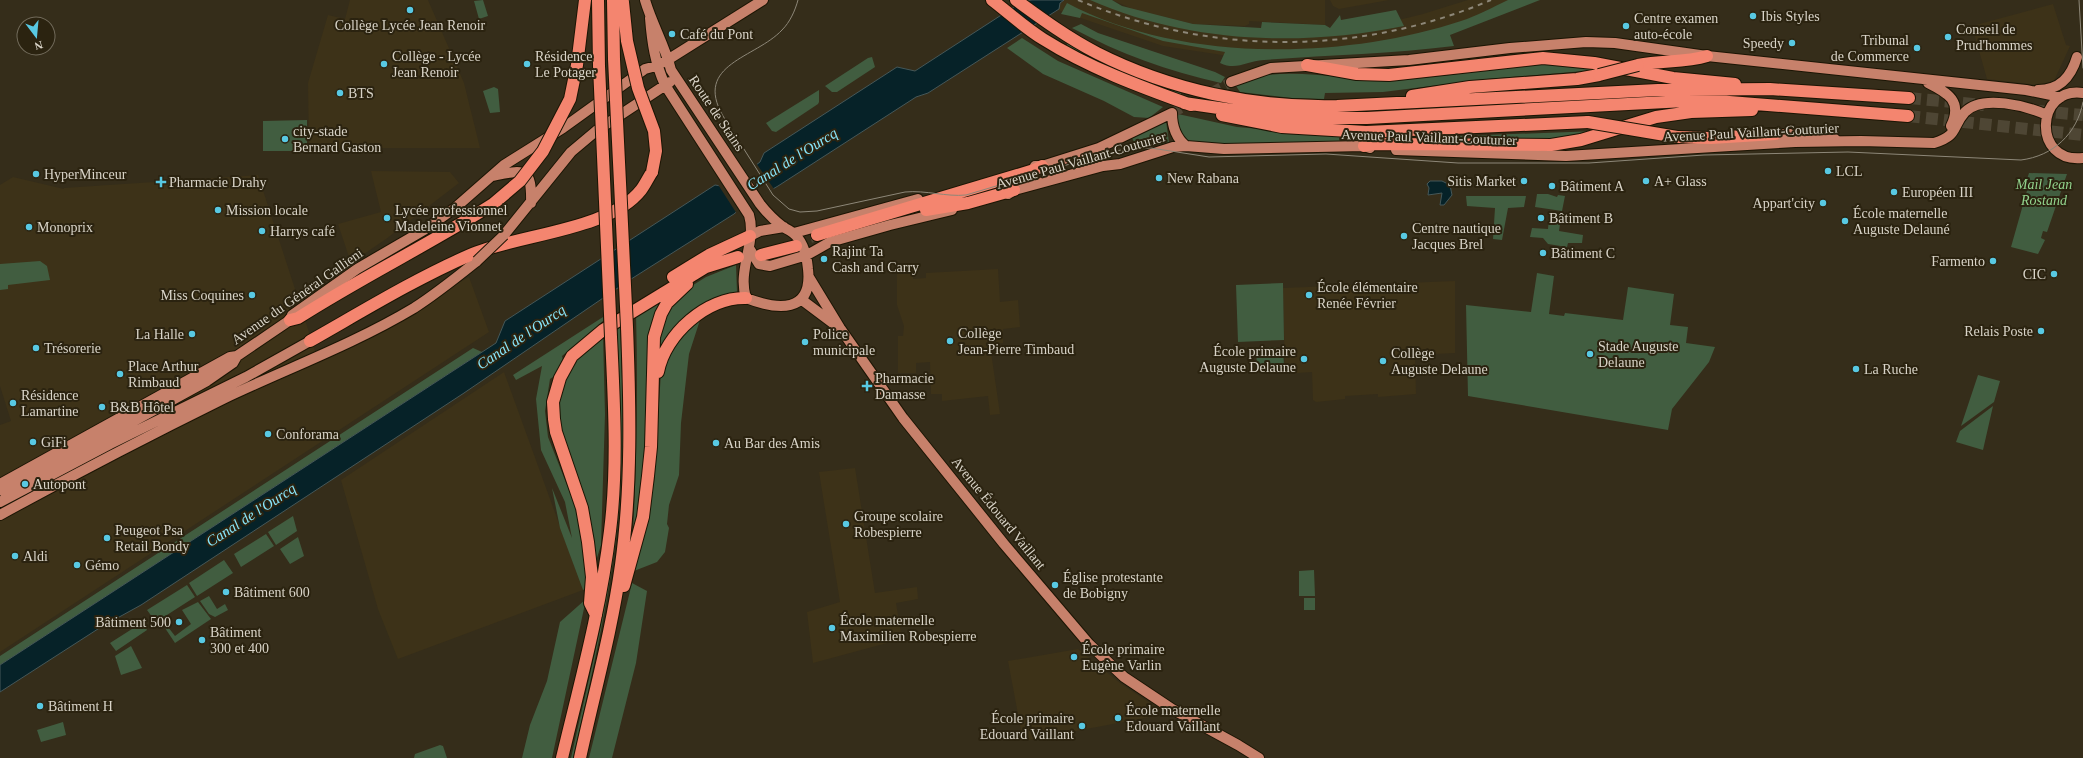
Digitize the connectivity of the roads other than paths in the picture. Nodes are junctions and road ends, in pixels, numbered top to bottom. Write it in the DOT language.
graph roads {
  1 [pos="585,0"];
  2 [pos="598,0"];
  3 [pos="613,0"];
  4 [pos="623,0"];
  5 [pos="645,0"];
  6 [pos="763,0"];
  7 [pos="992,0"];
  8 [pos="1016,0"];
  9 [pos="650,18"];
  10 [pos="1707,56"];
  11 [pos="2077,57"];
  12 [pos="668,59"];
  13 [pos="1307,65"];
  14 [pos="656,66"];
  15 [pos="674,74"];
  16 [pos="1924,80"];
  17 [pos="1231,82"];
  18 [pos="665,85"];
  19 [pos="1770,89"];
  20 [pos="2026,90"];
  21 [pos="2083,93"];
  22 [pos="2061,97"];
  23 [pos="1909,98"];
  24 [pos="1184,103"];
  25 [pos="1351,106"];
  26 [pos="1798,107"];
  27 [pos="2047,115"];
  28 [pos="1908,116"];
  29 [pos="1775,134"];
  30 [pos="1838,141"];
  31 [pos="1905,142"];
  32 [pos="1186,146"];
  33 [pos="1364,146"];
  34 [pos="2083,158"];
  35 [pos="1042,166"];
  36 [pos="491,176"];
  37 [pos="1014,190"];
  38 [pos="531,203"];
  39 [pos="784,227"];
  40 [pos="794,240"];
  41 [pos="755,248"];
  42 [pos="807,255"];
  43 [pos="809,277"];
  44 [pos="746,298"];
  45 [pos="802,300"];
  46 [pos="290,320"];
  47 [pos="840,328"];
  48 [pos="607,334"];
  49 [pos="310,340"];
  50 [pos="237,356"];
  51 [pos="225,399"];
  52 [pos="652,400"];
  53 [pos="50,471"];
  54 [pos="0,484"];
  55 [pos="0,494"];
  56 [pos="0,502"];
  57 [pos="0,515"];
  58 [pos="616,594"];
  59 [pos="596,615"];
  60 [pos="562,758"];
  61 [pos="580,758"];
  62 [pos="1259,758"];
  1 -- 46 [label="highway, bridge"];
  2 -- 48 [label="highway, bridge"];
  3 -- 58 [label="highway, bridge"];
  4 -- 49 [label="highway, bridge"];
  5 -- 9 [label="main road"];
  6 -- 12 [label="main road, Avenue du Général Gallieni"];
  7 -- 24 [label="highway"];
  8 -- 25 [label="highway"];
  9 -- 12 [label="main road, Route de Stains"];
  9 -- 14 [label="main road, Route de Stains"];
  10 -- 13 [label="main road"];
  10 -- 16 [label="main road"];
  10 -- 25 [label="highway, bridge"];
  11 -- 20 [label="main road"];
  12 -- 14 [label="main road, Avenue du Général Gallieni"];
  12 -- 15 [label="main road, Route de Stains"];
  13 -- 17 [label="main road"];
  13 -- 19 [label="highway"];
  14 -- 15 [label="main road"];
  14 -- 18 [label="main road, Route de Stains"];
  14 -- 36 [label="main road, Avenue du Général Gallieni"];
  15 -- 18 [label="main road"];
  15 -- 39 [label="main road, Route de Stains"];
  16 -- 20 [label="main road"];
  16 -- 31 [label="main road"];
  18 -- 38 [label="main road"];
  18 -- 41 [label="main road, Route de Stains"];
  19 -- 23 [label="highway"];
  19 -- 25 [label="highway"];
  20 -- 22 [label="main road"];
  21 -- 22 [label="main road"];
  22 -- 27 [label="main road"];
  24 -- 26 [label="highway"];
  24 -- 29 [label="highway, bridge"];
  26 -- 28 [label="highway"];
  26 -- 33 [label="highway"];
  27 -- 31 [label="main road, Avenue Paul Vaillant-Couturier"];
  27 -- 34 [label="main road"];
  29 -- 30 [label="main road"];
  30 -- 31 [label="main road, Avenue Paul Vaillant-Couturier"];
  30 -- 33 [label="main road, Avenue Paul Vaillant-Couturier"];
  32 -- 33 [label="main road, Avenue Paul Vaillant-Couturier"];
  32 -- 35 [label="main road, Avenue Paul Vaillant-Couturier"];
  32 -- 37 [label="main road, Avenue Paul Vaillant-Couturier"];
  35 -- 37 [label="highway"];
  35 -- 40 [label="main road, Avenue Paul Vaillant-Couturier"];
  36 -- 38 [label="main road"];
  36 -- 46 [label="main road, Avenue du Général Gallieni"];
  37 -- 42 [label="main road, Avenue Paul Vaillant-Couturier"];
  38 -- 51 [label="main road, bridge"];
  39 -- 40 [label="main road, Route de Stains"];
  39 -- 41 [label="main road"];
  40 -- 41 [label="highway"];
  40 -- 42 [label="main road"];
  41 -- 42 [label="main road, Avenue Paul Vaillant-Couturier"];
  41 -- 44 [label="main road"];
  41 -- 48 [label="highway"];
  42 -- 43 [label="main road"];
  43 -- 45 [label="main road"];
  43 -- 47 [label="main road, Avenue Édouard Vaillant"];
  44 -- 45 [label="main road"];
  44 -- 52 [label="highway"];
  45 -- 47 [label="main road, Avenue Édouard Vaillant"];
  46 -- 50 [label="main road, Avenue du Général Gallieni"];
  47 -- 62 [label="main road, Avenue Édouard Vaillant"];
  48 -- 52 [label="highway"];
  48 -- 59 [label="highway"];
  48 -- 59 [label="highway"];
  49 -- 51 [label="main road"];
  49 -- 53 [label="main road"];
  50 -- 53 [label="main road"];
  50 -- 54 [label="main road, Avenue du Général Gallieni"];
  51 -- 57 [label="main road"];
  52 -- 58 [label="highway"];
  53 -- 55 [label="main road"];
  53 -- 56 [label="main road"];
  58 -- 61 [label="highway"];
  59 -- 60 [label="highway"];
}
